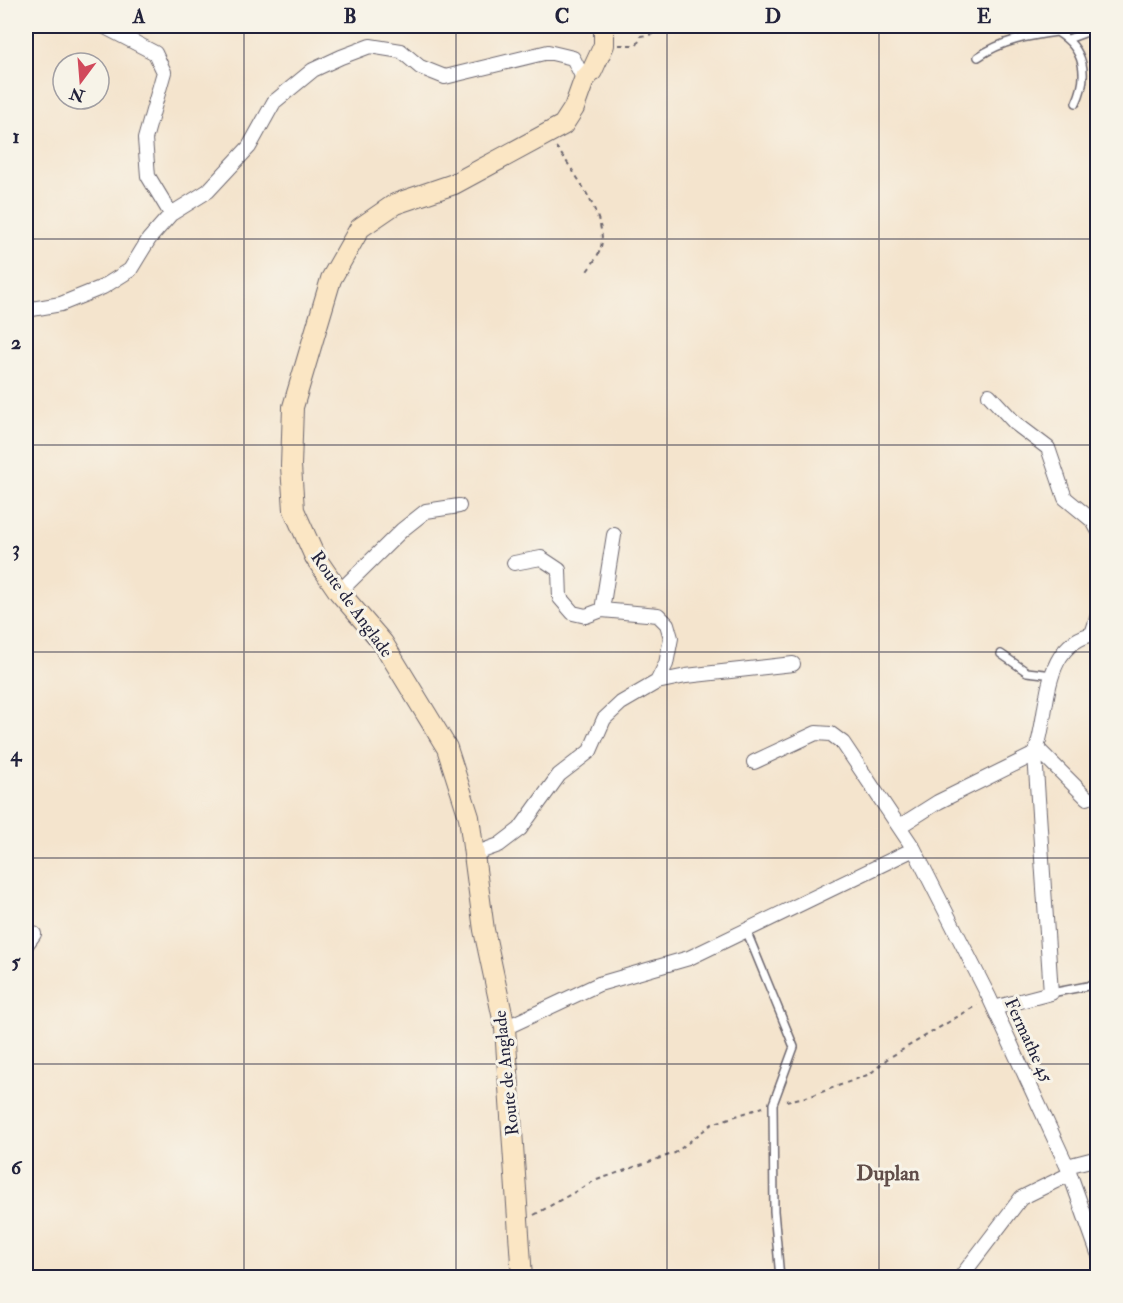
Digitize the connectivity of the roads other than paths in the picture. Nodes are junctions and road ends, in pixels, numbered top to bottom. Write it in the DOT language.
graph roads {
  1 [pos="103,26"];
  2 [pos="1098,28"];
  3 [pos="1057,29"];
  4 [pos="604,35"];
  5 [pos="1068,39"];
  6 [pos="978,57"];
  7 [pos="584,80"];
  8 [pos="1076,103"];
  9 [pos="171,214"];
  10 [pos="26,310"];
  11 [pos="988,395"];
  12 [pos="459,506"];
  13 [pos="1098,531"];
  14 [pos="614,535"];
  15 [pos="514,563"];
  16 [pos="339,592"];
  17 [pos="602,610"];
  18 [pos="1098,615"];
  19 [pos="1095,633"];
  20 [pos="1001,654"];
  21 [pos="793,664"];
  22 [pos="1053,675"];
  23 [pos="657,682"];
  24 [pos="1036,751"];
  25 [pos="754,762"];
  26 [pos="1087,798"];
  27 [pos="900,826"];
  28 [pos="914,849"];
  29 [pos="474,854"];
  30 [pos="746,930"];
  31 [pos="1098,984"];
  32 [pos="1051,993"];
  33 [pos="992,1003"];
  34 [pos="505,1028"];
  35 [pos="1098,1158"];
  36 [pos="1068,1170"];
  37 [pos="1098,1253"];
  38 [pos="522,1278"];
  39 [pos="780,1278"];
  40 [pos="960,1278"];
  1 -- 9 [label="street"];
  2 -- 5 [label="lane"];
  3 -- 5 [label="lane"];
  3 -- 6 [label="lane"];
  4 -- 7 [label="street, Route de Anglade"];
  5 -- 8 [label="lane"];
  7 -- 9 [label="street"];
  7 -- 16 [label="street, Route de Anglade"];
  9 -- 10 [label="street"];
  11 -- 13 [label="street"];
  12 -- 16 [label="street"];
  14 -- 17 [label="street"];
  15 -- 17 [label="street"];
  16 -- 29 [label="street, Route de Anglade"];
  17 -- 23 [label="street"];
  18 -- 19 [label="street"];
  19 -- 22 [label="street"];
  20 -- 22 [label="lane"];
  21 -- 23 [label="street"];
  22 -- 24 [label="street"];
  23 -- 29 [label="street"];
  24 -- 26 [label="street"];
  24 -- 27 [label="street"];
  24 -- 32 [label="street"];
  25 -- 27 [label="street, Fermathe 45"];
  27 -- 28 [label="street, Fermathe 45"];
  28 -- 30 [label="street"];
  28 -- 33 [label="street, Fermathe 45"];
  29 -- 34 [label="street, Route de Anglade"];
  30 -- 34 [label="street"];
  30 -- 39 [label="lane"];
  31 -- 32 [label="lane"];
  32 -- 33 [label="street"];
  33 -- 36 [label="street, Fermathe 45"];
  34 -- 38 [label="street, Route de Anglade"];
  35 -- 36 [label="street"];
  36 -- 37 [label="street, Fermathe 45"];
  36 -- 40 [label="street"];
}
